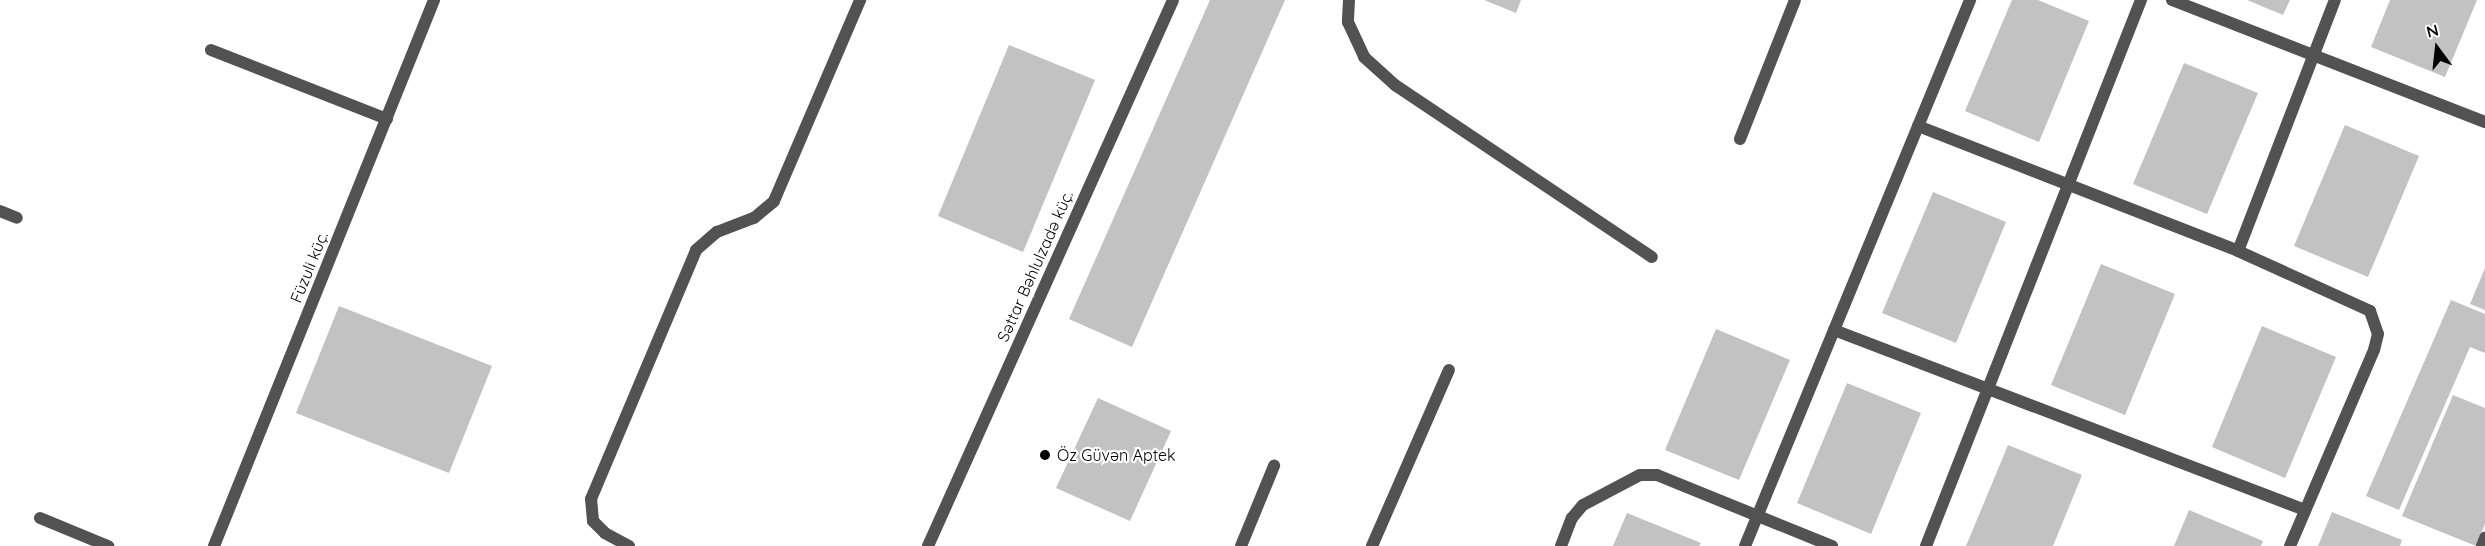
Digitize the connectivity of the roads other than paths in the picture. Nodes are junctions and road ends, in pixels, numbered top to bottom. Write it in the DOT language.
graph roads {
  1 [pos="434,0"];
  2 [pos="860,0"];
  3 [pos="1173,0"];
  4 [pos="1349,0"];
  5 [pos="1796,0"];
  6 [pos="1970,0"];
  7 [pos="2141,0"];
  8 [pos="2172,0"];
  9 [pos="2335,0"];
  10 [pos="211,50"];
  11 [pos="2316,56"];
  12 [pos="387,119"];
  13 [pos="2485,122"];
  14 [pos="1918,126"];
  15 [pos="1740,139"];
  16 [pos="2068,184"];
  17 [pos="0,211"];
  18 [pos="17,218"];
  19 [pos="2238,252"];
  20 [pos="1652,257"];
  21 [pos="1834,330"];
  22 [pos="1449,370"];
  23 [pos="1988,388"];
  24 [pos="1274,466"];
  25 [pos="2305,510"];
  26 [pos="1757,516"];
  27 [pos="40,518"];
  28 [pos="2485,538"];
  29 [pos="108,546"];
  30 [pos="214,546"];
  31 [pos="629,546"];
  32 [pos="928,546"];
  33 [pos="1241,546"];
  34 [pos="1372,546"];
  35 [pos="1561,546"];
  36 [pos="1745,546"];
  37 [pos="1832,546"];
  38 [pos="1926,546"];
  39 [pos="2290,546"];
  40 [pos="2482,546"];
  1 -- 12 [label="street, Füzuli küç."];
  2 -- 31 [label="street"];
  3 -- 32 [label="street, Səttar Bəhlulzadə küç."];
  4 -- 20 [label="street"];
  5 -- 15 [label="street"];
  6 -- 14 [label="street"];
  7 -- 16 [label="street"];
  8 -- 11 [label="street"];
  9 -- 11 [label="street"];
  10 -- 12 [label="street"];
  11 -- 13 [label="street"];
  11 -- 19 [label="street"];
  12 -- 30 [label="street, Füzuli küç."];
  14 -- 16 [label="street"];
  14 -- 21 [label="street"];
  16 -- 19 [label="street"];
  16 -- 23 [label="street"];
  17 -- 18 [label="street"];
  19 -- 25 [label="street"];
  21 -- 23 [label="street"];
  21 -- 26 [label="street"];
  22 -- 34 [label="street"];
  23 -- 25 [label="street"];
  23 -- 38 [label="street"];
  24 -- 33 [label="street"];
  25 -- 39 [label="street"];
  26 -- 35 [label="street"];
  26 -- 36 [label="street"];
  26 -- 37 [label="street"];
  27 -- 29 [label="street"];
  28 -- 40 [label="street"];
}
